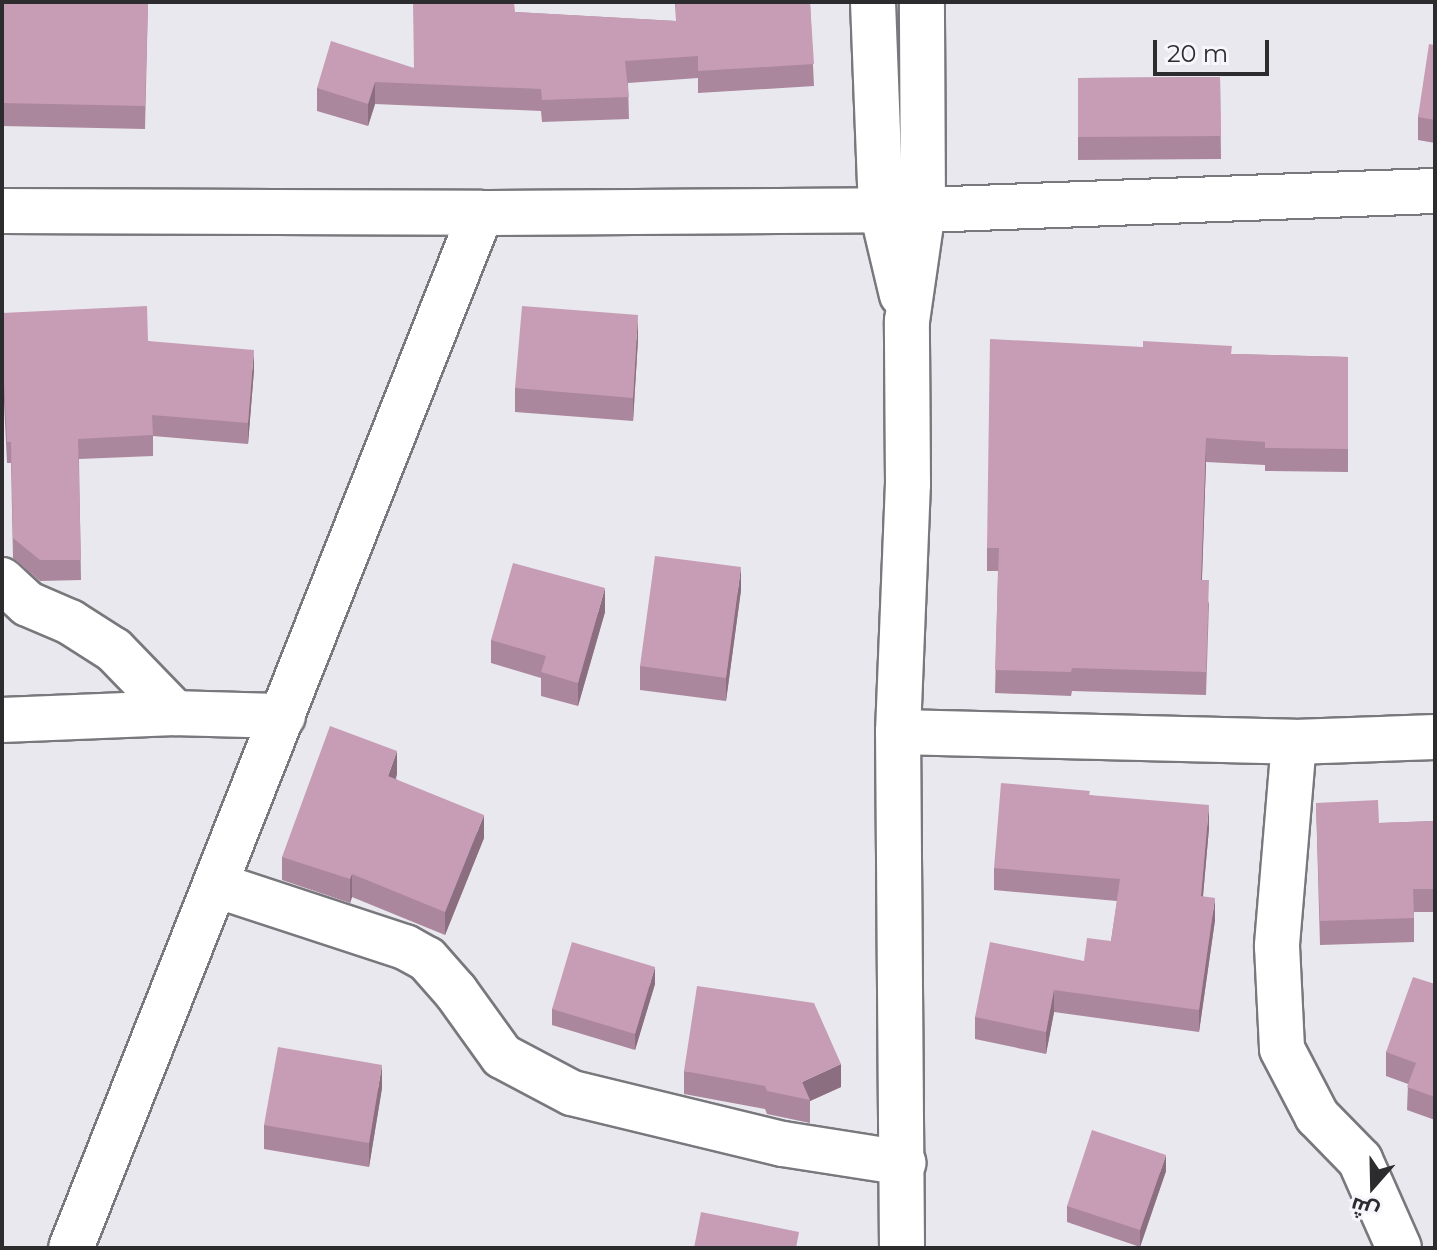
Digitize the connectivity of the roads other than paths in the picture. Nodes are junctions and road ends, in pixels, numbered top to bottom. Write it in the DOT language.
graph roads {
  1 [pos="873,2"];
  2 [pos="922,2"];
  3 [pos="1435,191"];
  4 [pos="902,208"];
  5 [pos="2,211"];
  6 [pos="481,213"];
  7 [pos="2,580"];
  8 [pos="175,713"];
  9 [pos="283,716"];
  10 [pos="2,720"];
  11 [pos="898,732"];
  12 [pos="1435,737"];
  13 [pos="1294,742"];
  14 [pos="216,885"];
  15 [pos="904,1163"];
  16 [pos="71,1248"];
  17 [pos="902,1248"];
  18 [pos="1399,1248"];
  1 -- 4 [label="street"];
  2 -- 4 [label="street"];
  3 -- 4 [label="street"];
  4 -- 6 [label="street"];
  4 -- 11 [label="street"];
  5 -- 6 [label="street"];
  6 -- 9 [label="street"];
  7 -- 8 [label="street"];
  8 -- 9 [label="street"];
  8 -- 10 [label="street"];
  9 -- 14 [label="street"];
  11 -- 13 [label="street"];
  11 -- 15 [label="street"];
  12 -- 13 [label="street"];
  13 -- 18 [label="street"];
  14 -- 15 [label="street"];
  14 -- 16 [label="street"];
  15 -- 17 [label="street"];
}
